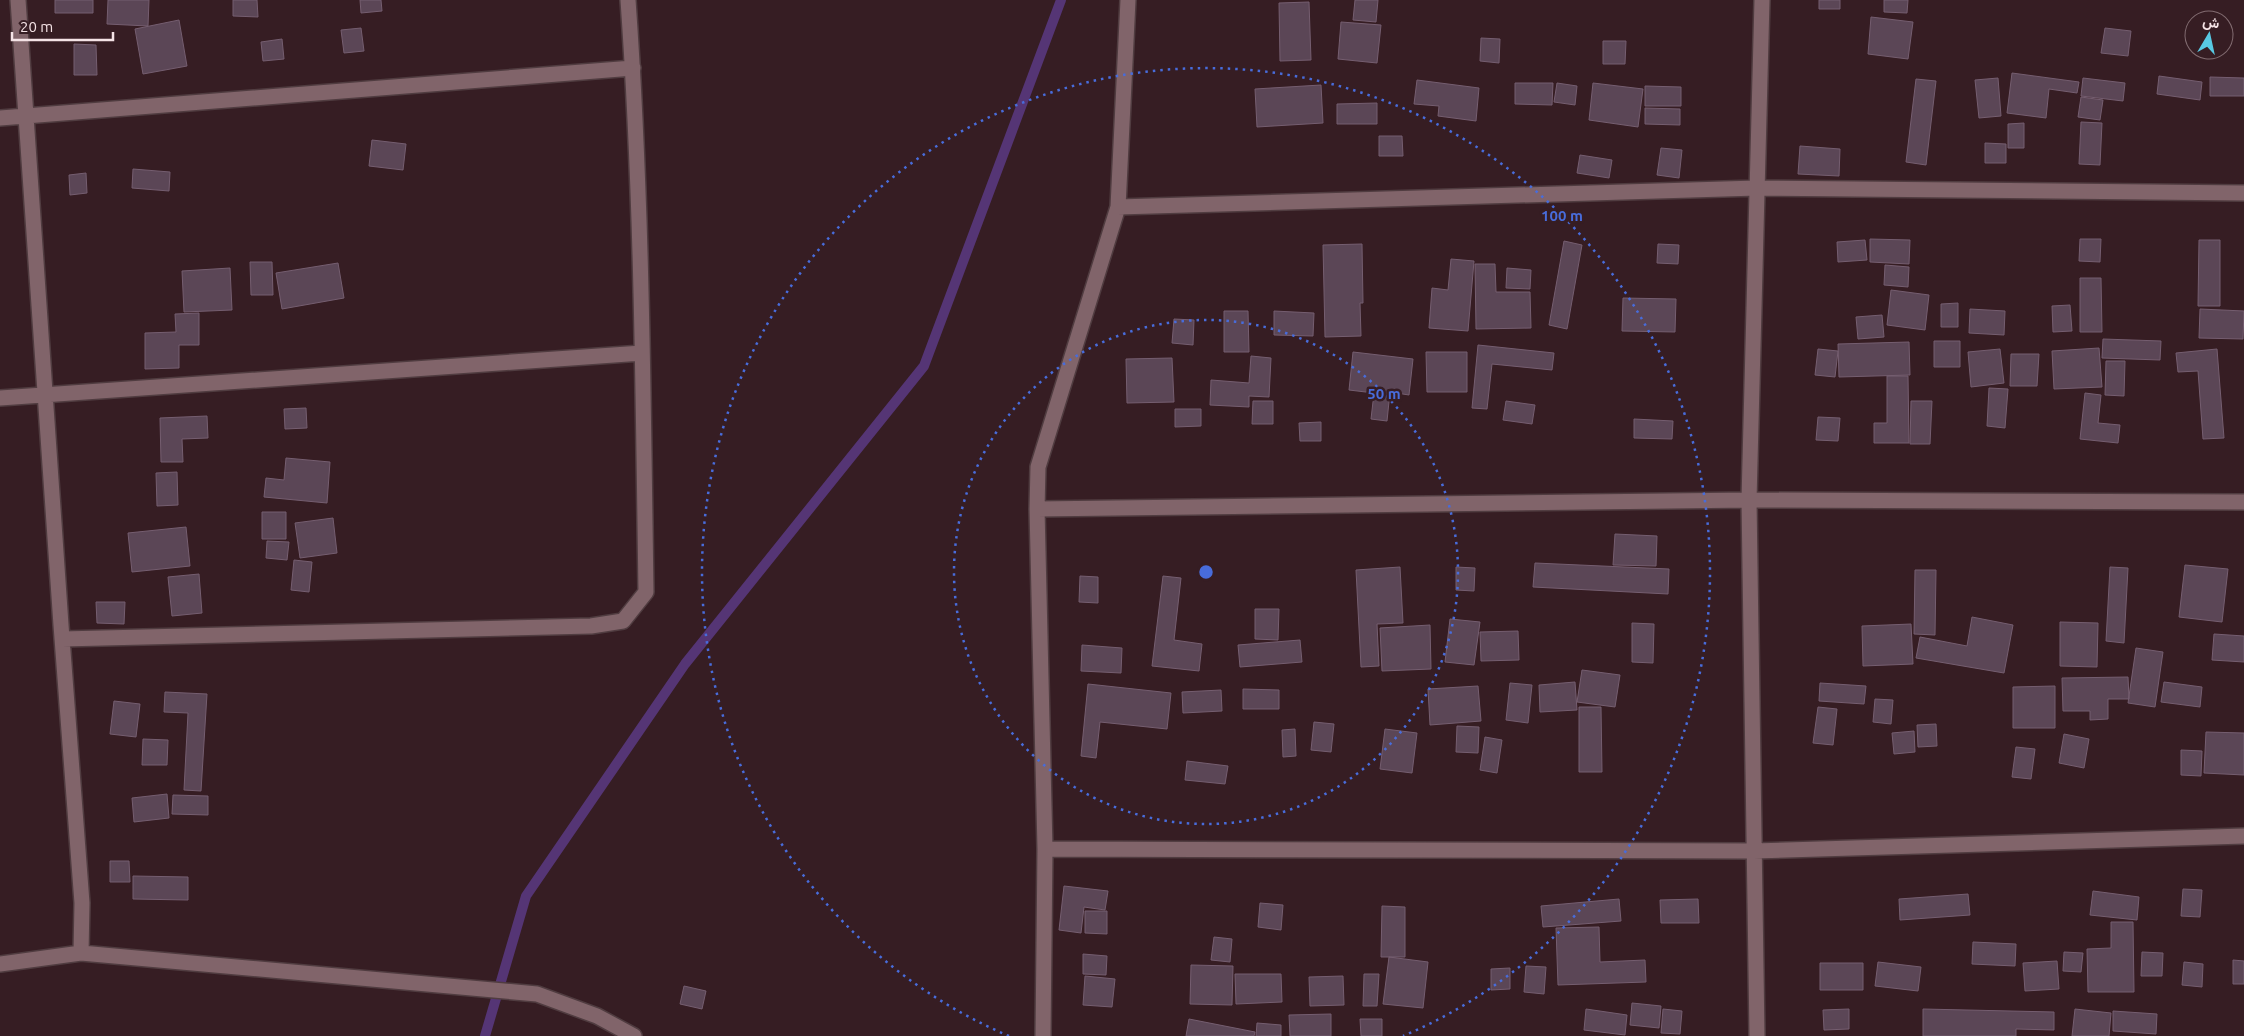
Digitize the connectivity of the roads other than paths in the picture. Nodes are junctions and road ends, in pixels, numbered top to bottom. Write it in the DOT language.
graph roads {
  1 [pos="18,0"];
  2 [pos="628,0"];
  3 [pos="1128,0"];
  4 [pos="1762,0"];
  5 [pos="633,68"];
  6 [pos="26,116"];
  7 [pos="0,118"];
  8 [pos="1757,188"];
  9 [pos="2244,193"];
  10 [pos="1118,208"];
  11 [pos="642,352"];
  12 [pos="46,395"];
  13 [pos="0,398"];
  14 [pos="1749,500"];
  15 [pos="2244,502"];
  16 [pos="1037,509"];
  17 [pos="62,639"];
  18 [pos="2244,836"];
  19 [pos="1045,849"];
  20 [pos="1754,851"];
  21 [pos="81,953"];
  22 [pos="0,964"];
  23 [pos="634,1036"];
  24 [pos="1043,1036"];
  25 [pos="1756,1036"];
  1 -- 6 [label="street"];
  2 -- 5 [label="street"];
  3 -- 10 [label="street"];
  4 -- 8 [label="street"];
  5 -- 6 [label="street"];
  5 -- 11 [label="street"];
  6 -- 7 [label="street"];
  6 -- 12 [label="street"];
  8 -- 9 [label="street"];
  8 -- 10 [label="street"];
  8 -- 14 [label="street"];
  10 -- 16 [label="street"];
  11 -- 12 [label="street"];
  11 -- 17 [label="street"];
  12 -- 13 [label="street"];
  12 -- 17 [label="street"];
  14 -- 15 [label="street"];
  14 -- 16 [label="street"];
  14 -- 20 [label="street"];
  16 -- 19 [label="street"];
  17 -- 21 [label="street"];
  18 -- 20 [label="street"];
  19 -- 20 [label="street"];
  19 -- 24 [label="street"];
  20 -- 25 [label="street"];
  21 -- 22 [label="street"];
  21 -- 23 [label="street"];
}
